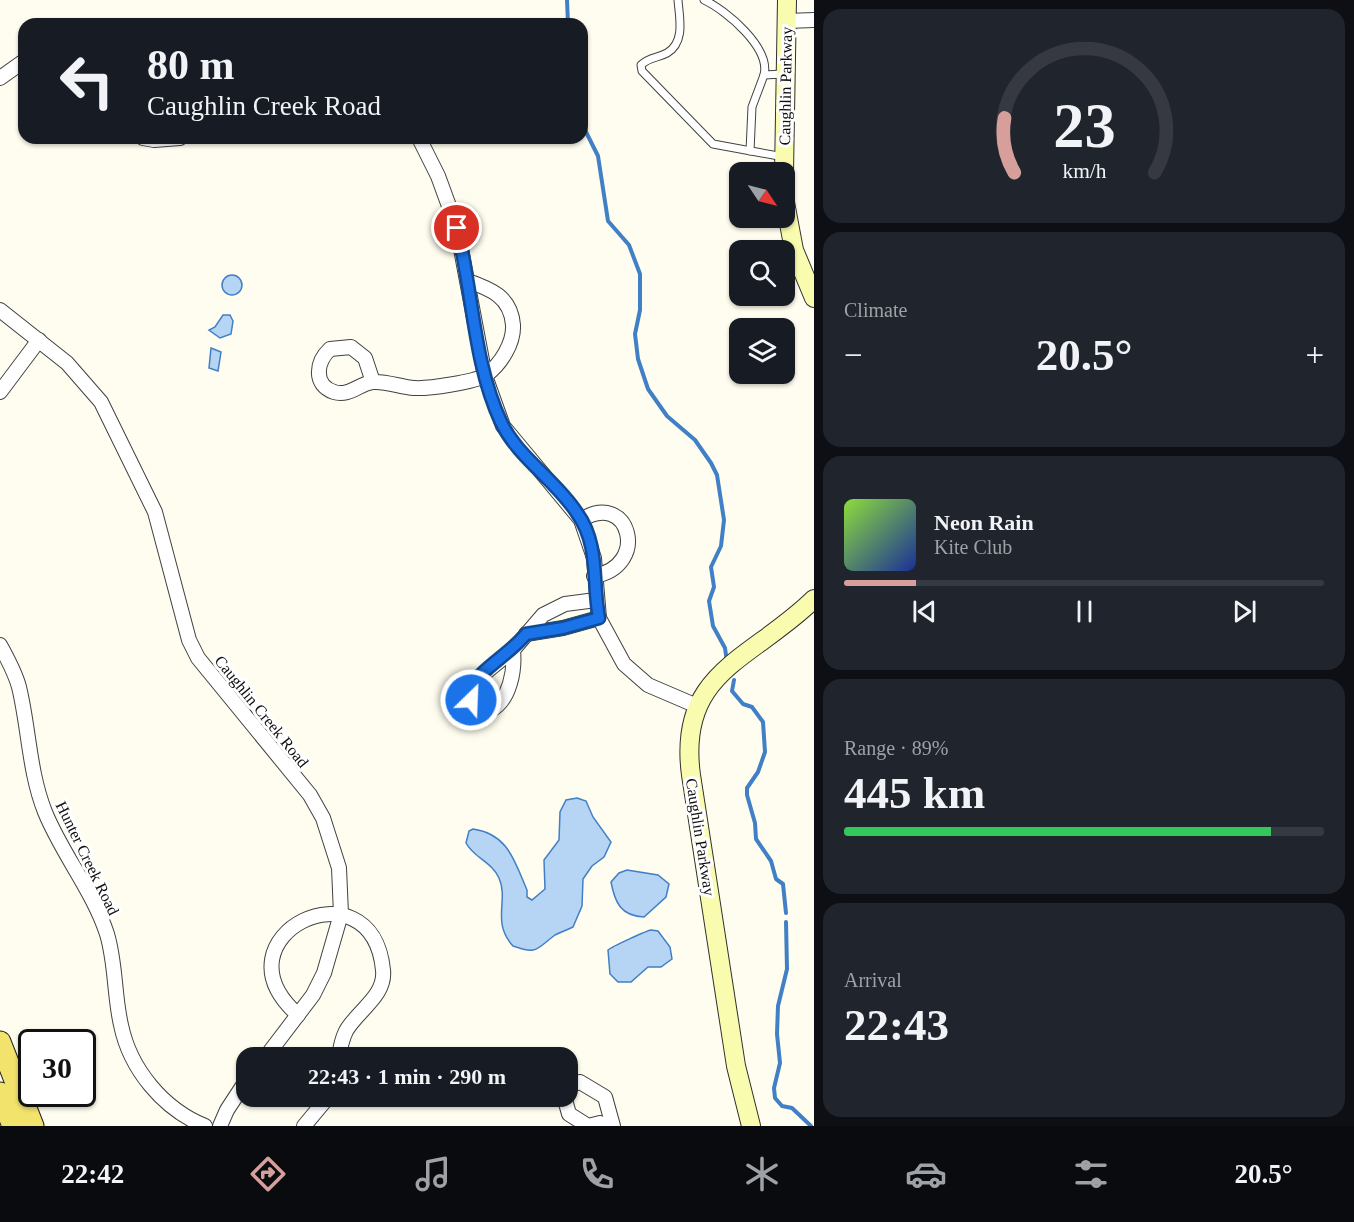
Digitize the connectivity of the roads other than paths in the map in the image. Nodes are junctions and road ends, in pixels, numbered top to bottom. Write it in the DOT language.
graph roads {
  1 [pos="678,0"];
  2 [pos="704,0"];
  3 [pos="787,0"];
  4 [pos="814,20"];
  5 [pos="787,21"];
  6 [pos="18,65"];
  7 [pos="786,74"];
  8 [pos="764,75"];
  9 [pos="0,78"];
  10 [pos="422,144"];
  11 [pos="750,151"];
  12 [pos="777,162"];
  13 [pos="784,162"];
  14 [pos="790,228"];
  15 [pos="468,281"];
  16 [pos="814,298"];
  17 [pos="0,310"];
  18 [pos="39,340"];
  19 [pos="485,376"];
  20 [pos="373,382"];
  21 [pos="0,392"];
  22 [pos="582,520"];
  23 [pos="594,576"];
  24 [pos="596,600"];
  25 [pos="813,603"];
  26 [pos="599,618"];
  27 [pos="526,634"];
  28 [pos="0,645"];
  29 [pos="513,650"];
  30 [pos="697,706"];
  31 [pos="341,914"];
  32 [pos="298,1016"];
  33 [pos="0,1042"];
  34 [pos="274,1047"];
  35 [pos="342,1047"];
  36 [pos="578,1083"];
  37 [pos="0,1093"];
  38 [pos="236,1096"];
  39 [pos="320,1107"];
  40 [pos="567,1107"];
  41 [pos="13,1126"];
  42 [pos="33,1126"];
  43 [pos="205,1126"];
  44 [pos="220,1126"];
  45 [pos="304,1126"];
  46 [pos="604,1126"];
  47 [pos="614,1126"];
  48 [pos="751,1126"];
  1 -- 11 [label="lane"];
  2 -- 8 [label="lane"];
  3 -- 5 [label="street, Caughlin Parkway"];
  4 -- 5 [label="street"];
  5 -- 7 [label="street, Caughlin Parkway"];
  6 -- 9 [label="street"];
  7 -- 8 [label="lane"];
  7 -- 13 [label="street, Caughlin Parkway"];
  8 -- 11 [label="lane"];
  10 -- 15 [label="street"];
  11 -- 12 [label="lane"];
  14 -- 16 [label="street"];
  15 -- 19 [label="street"];
  15 -- 19 [label="street"];
  17 -- 18 [label="street, Caughlin Creek Road"];
  18 -- 21 [label="street"];
  18 -- 31 [label="street, Caughlin Creek Road"];
  19 -- 20 [label="street"];
  19 -- 22 [label="street"];
  22 -- 23 [label="street"];
  22 -- 23 [label="street"];
  23 -- 24 [label="street"];
  24 -- 26 [label="street"];
  24 -- 27 [label="street"];
  25 -- 30 [label="street, Caughlin Parkway"];
  26 -- 27 [label="street"];
  26 -- 30 [label="street"];
  27 -- 29 [label="street"];
  28 -- 43 [label="street, Hunter Creek Road"];
  30 -- 48 [label="street, Caughlin Parkway"];
  31 -- 32 [label="street, Caughlin Creek Road"];
  31 -- 32 [label="street"];
  31 -- 35 [label="street"];
  32 -- 34 [label="street, Caughlin Creek Road"];
  33 -- 42 [label="main road"];
  36 -- 47 [label="street"];
  37 -- 41 [label="main road"];
  38 -- 44 [label="street"];
  39 -- 45 [label="street"];
  40 -- 46 [label="street"];
}
